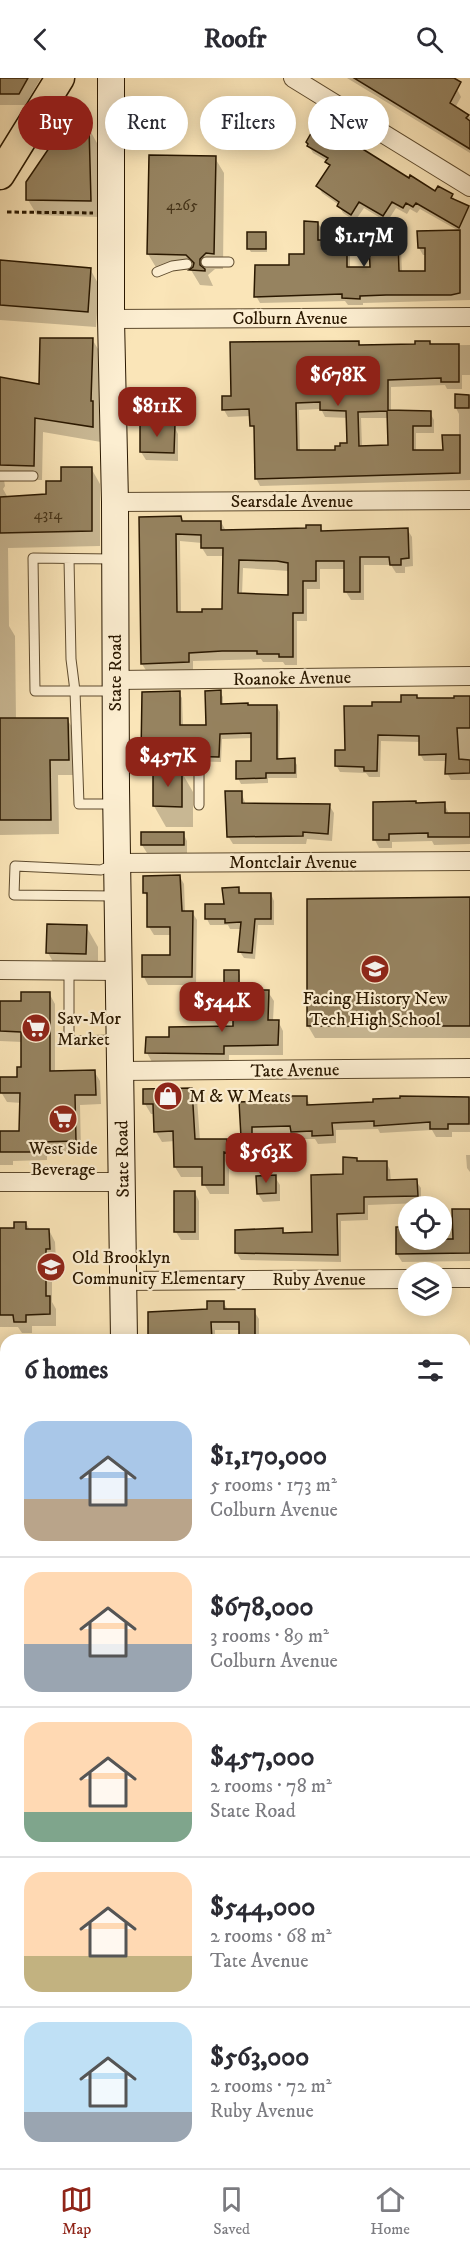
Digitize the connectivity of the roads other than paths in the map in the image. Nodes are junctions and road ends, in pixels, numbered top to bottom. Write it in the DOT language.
graph roads {
  1 [pos="60,78"];
  2 [pos="111,78"];
  3 [pos="293,78"];
  4 [pos="0,175"];
  5 [pos="470,188"];
  6 [pos="206,262"];
  7 [pos="230,262"];
  8 [pos="187,264"];
  9 [pos="157,272"];
  10 [pos="470,317"];
  11 [pos="111,319"];
  12 [pos="0,476"];
  13 [pos="33,476"];
  14 [pos="470,500"];
  15 [pos="115,502"];
  16 [pos="69,558"];
  17 [pos="115,559"];
  18 [pos="470,676"];
  19 [pos="115,686"];
  20 [pos="75,691"];
  21 [pos="116,763"];
  22 [pos="116,804"];
  23 [pos="200,805"];
  24 [pos="470,861"];
  25 [pos="117,863"];
  26 [pos="117,896"];
  27 [pos="0,970"];
  28 [pos="69,970"];
  29 [pos="119,971"];
  30 [pos="120,1040"];
  31 [pos="470,1068"];
  32 [pos="121,1071"];
  33 [pos="0,1182"];
  34 [pos="123,1182"];
  35 [pos="452,1278"];
  36 [pos="470,1278"];
  37 [pos="398,1279"];
  38 [pos="123,1281"];
  39 [pos="124,1334"];
  1 -- 4 [label="main road"];
  2 -- 11 [label="main road, State Road"];
  3 -- 5 [label="street"];
  6 -- 7 [label="lane"];
  8 -- 9 [label="lane"];
  10 -- 11 [label="street, Colburn Avenue"];
  11 -- 15 [label="main road, State Road"];
  12 -- 13 [label="lane"];
  14 -- 15 [label="street, Searsdale Avenue"];
  15 -- 17 [label="main road, State Road"];
  16 -- 17 [label="lane"];
  16 -- 20 [label="lane"];
  16 -- 20 [label="lane"];
  17 -- 19 [label="main road, State Road"];
  18 -- 19 [label="street, Roanoke Avenue"];
  19 -- 20 [label="lane"];
  19 -- 21 [label="main road, State Road"];
  20 -- 22 [label="lane"];
  21 -- 22 [label="main road, State Road"];
  21 -- 23 [label="lane"];
  22 -- 25 [label="main road, State Road"];
  24 -- 25 [label="street, Montclair Avenue"];
  25 -- 26 [label="main road, State Road"];
  25 -- 26 [label="lane"];
  26 -- 29 [label="main road, State Road"];
  27 -- 28 [label="street"];
  28 -- 29 [label="street"];
  28 -- 30 [label="lane"];
  29 -- 30 [label="main road, State Road"];
  30 -- 32 [label="main road, State Road"];
  31 -- 32 [label="street, Tate Avenue"];
  32 -- 34 [label="main road, State Road"];
  33 -- 34 [label="street"];
  34 -- 38 [label="main road, State Road"];
  35 -- 36 [label="street"];
  37 -- 38 [label="street, Ruby Avenue"];
  38 -- 39 [label="main road, State Road"];
}
